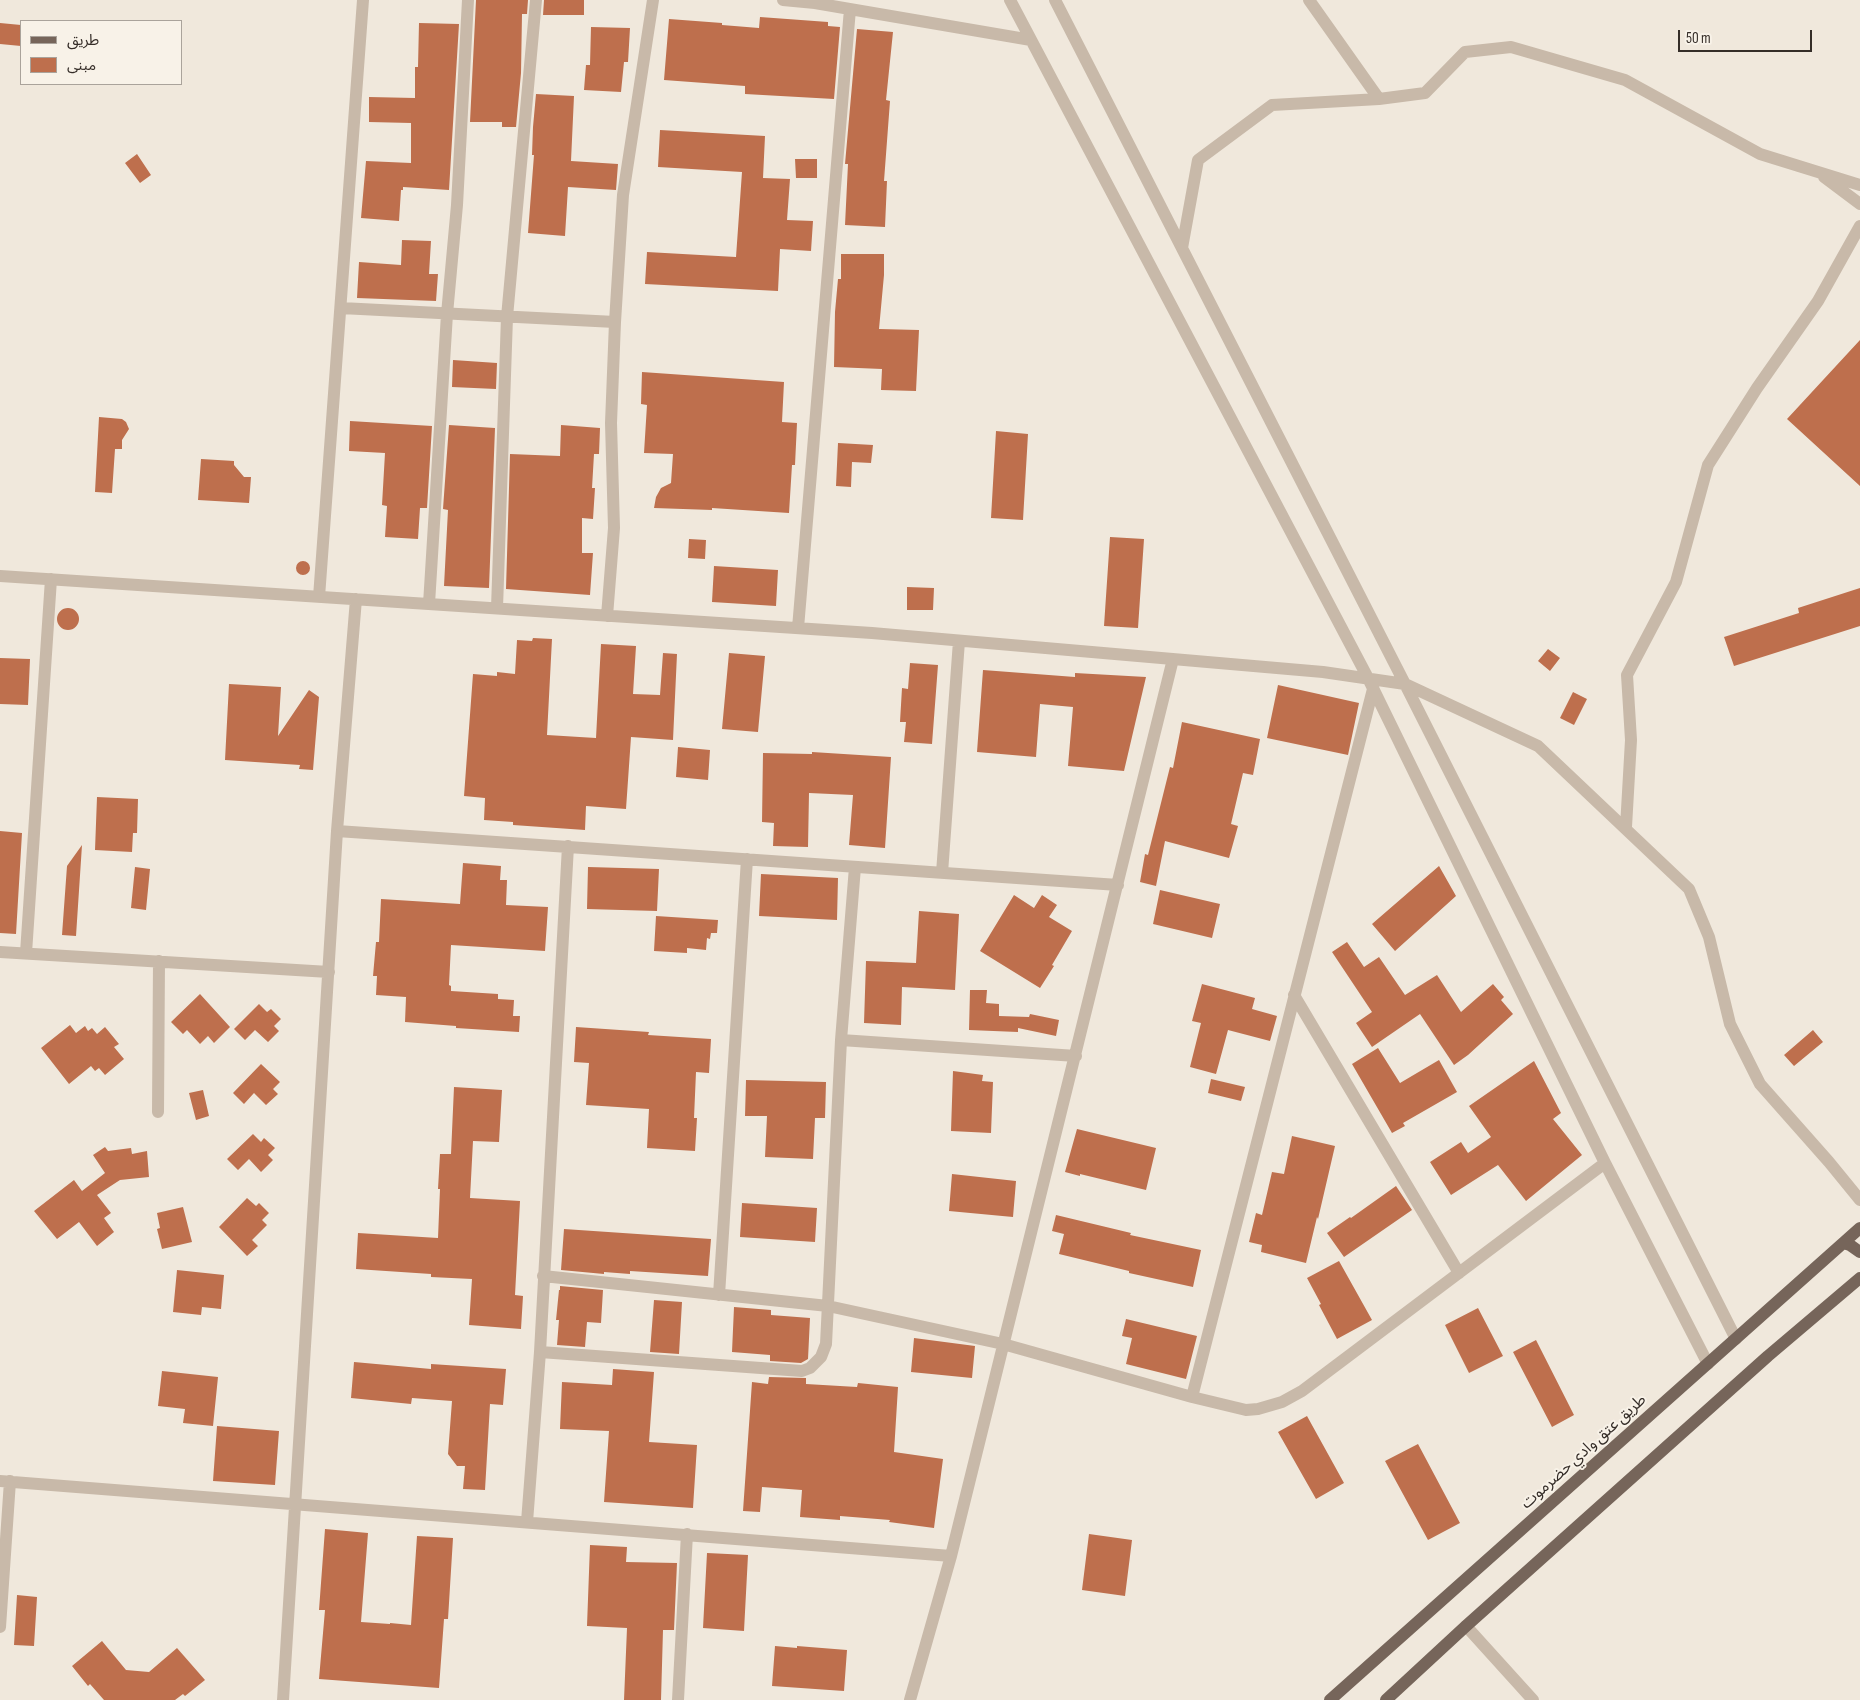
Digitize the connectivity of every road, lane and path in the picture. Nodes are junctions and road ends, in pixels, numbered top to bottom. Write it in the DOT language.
graph roads {
  1 [pos="363,0"];
  2 [pos="468,0"];
  3 [pos="536,0"];
  4 [pos="653,0"];
  5 [pos="783,0"];
  6 [pos="1010,0"];
  7 [pos="1055,0"];
  8 [pos="1309,0"];
  9 [pos="850,9"];
  10 [pos="1031,40"];
  11 [pos="1379,98"];
  12 [pos="1816,171"];
  13 [pos="1860,185"];
  14 [pos="1860,204"];
  15 [pos="1860,226"];
  16 [pos="1182,248"];
  17 [pos="340,308"];
  18 [pos="447,314"];
  19 [pos="507,317"];
  20 [pos="615,322"];
  21 [pos="0,576"];
  22 [pos="51,579"];
  23 [pos="319,597"];
  24 [pos="356,599"];
  25 [pos="429,604"];
  26 [pos="497,608"];
  27 [pos="607,616"];
  28 [pos="798,628"];
  29 [pos="959,641"];
  30 [pos="1173,659"];
  31 [pos="1371,684"];
  32 [pos="1405,684"];
  33 [pos="1626,827"];
  34 [pos="337,831"];
  35 [pos="568,846"];
  36 [pos="747,860"];
  37 [pos="855,867"];
  38 [pos="942,873"];
  39 [pos="1118,885"];
  40 [pos="0,952"];
  41 [pos="26,953"];
  42 [pos="159,961"];
  43 [pos="329,972"];
  44 [pos="1294,995"];
  45 [pos="841,1040"];
  46 [pos="1076,1056"];
  47 [pos="158,1112"];
  48 [pos="1605,1163"];
  49 [pos="1860,1200"];
  50 [pos="1860,1228"];
  51 [pos="1843,1243"];
  52 [pos="1860,1252"];
  53 [pos="1459,1273"];
  54 [pos="543,1276"];
  55 [pos="1860,1278"];
  56 [pos="719,1295"];
  57 [pos="828,1306"];
  58 [pos="1736,1339"];
  59 [pos="1003,1344"];
  60 [pos="540,1352"];
  61 [pos="1708,1364"];
  62 [pos="1192,1397"];
  63 [pos="5,1481"];
  64 [pos="297,1504"];
  65 [pos="527,1522"];
  66 [pos="686,1534"];
  67 [pos="951,1556"];
  68 [pos="1466,1626"];
  69 [pos="0,1627"];
  70 [pos="283,1700"];
  71 [pos="678,1700"];
  72 [pos="910,1700"];
  73 [pos="1330,1700"];
  74 [pos="1386,1700"];
  75 [pos="1532,1700"];
  1 -- 17 [label="street"];
  2 -- 18 [label="street"];
  3 -- 19 [label="street"];
  4 -- 20 [label="street"];
  5 -- 9 [label="street"];
  6 -- 10 [label="street"];
  7 -- 16 [label="street"];
  8 -- 11 [label="street"];
  9 -- 10 [label="street"];
  9 -- 28 [label="street"];
  10 -- 31 [label="street"];
  11 -- 12 [label="street"];
  11 -- 16 [label="street"];
  12 -- 13 [label="street"];
  12 -- 14 [label="street"];
  15 -- 33 [label="street"];
  16 -- 32 [label="street"];
  17 -- 18 [label="street"];
  17 -- 23 [label="street"];
  18 -- 19 [label="street"];
  18 -- 25 [label="street"];
  19 -- 20 [label="street"];
  19 -- 26 [label="street"];
  20 -- 27 [label="street"];
  21 -- 22 [label="street"];
  22 -- 23 [label="street"];
  22 -- 41 [label="street"];
  23 -- 24 [label="street"];
  24 -- 25 [label="street"];
  24 -- 34 [label="street"];
  25 -- 26 [label="street"];
  26 -- 27 [label="street"];
  27 -- 28 [label="street"];
  28 -- 29 [label="street"];
  29 -- 30 [label="street"];
  29 -- 38 [label="street"];
  30 -- 31 [label="street"];
  30 -- 39 [label="street"];
  31 -- 32 [label="street"];
  31 -- 44 [label="street"];
  31 -- 48 [label="street"];
  32 -- 33 [label="street"];
  32 -- 58 [label="street"];
  33 -- 49 [label="street"];
  34 -- 35 [label="street"];
  34 -- 43 [label="street"];
  35 -- 36 [label="street"];
  35 -- 54 [label="street"];
  36 -- 37 [label="street"];
  36 -- 56 [label="street"];
  37 -- 38 [label="street"];
  37 -- 45 [label="street"];
  38 -- 39 [label="street"];
  39 -- 46 [label="street"];
  40 -- 41 [label="street"];
  41 -- 42 [label="street"];
  42 -- 43 [label="street"];
  42 -- 47 [label="street"];
  43 -- 64 [label="street"];
  44 -- 53 [label="street"];
  44 -- 62 [label="street"];
  45 -- 46 [label="street"];
  45 -- 57 [label="street"];
  46 -- 59 [label="street"];
  48 -- 53 [label="street"];
  48 -- 61 [label="street"];
  50 -- 51 [label="main road, طريق عتق وادي حضرموت"];
  51 -- 52 [label="main road"];
  51 -- 58 [label="main road, طريق عتق وادي حضرموت"];
  53 -- 62 [label="street"];
  54 -- 56 [label="street"];
  54 -- 60 [label="street"];
  55 -- 68 [label="main road"];
  56 -- 57 [label="street"];
  57 -- 59 [label="street"];
  57 -- 60 [label="street"];
  58 -- 61 [label="main road, طريق عتق وادي حضرموت"];
  59 -- 62 [label="street"];
  59 -- 67 [label="street"];
  60 -- 65 [label="street"];
  61 -- 73 [label="main road, طريق عتق وادي حضرموت"];
  63 -- 64 [label="street"];
  63 -- 69 [label="street"];
  64 -- 65 [label="street"];
  64 -- 70 [label="street"];
  65 -- 66 [label="street"];
  66 -- 67 [label="street"];
  66 -- 71 [label="street"];
  67 -- 72 [label="street"];
  68 -- 74 [label="main road"];
  68 -- 75 [label="street"];
}
